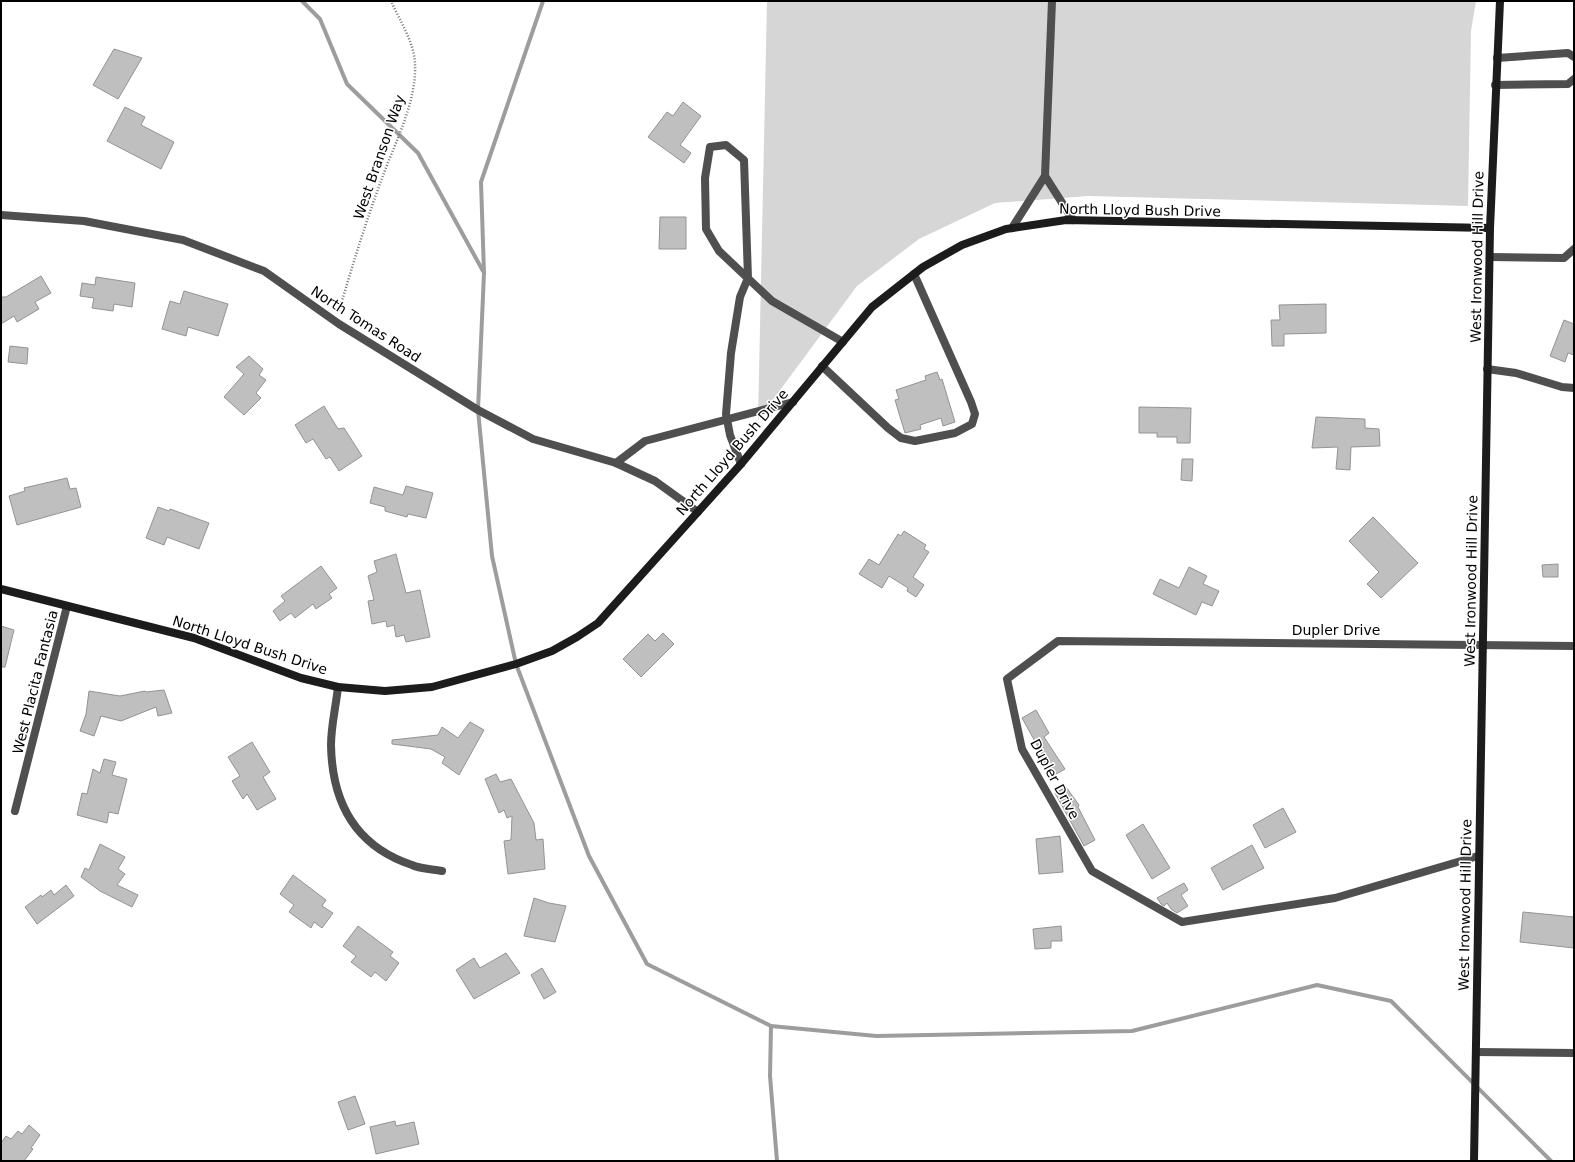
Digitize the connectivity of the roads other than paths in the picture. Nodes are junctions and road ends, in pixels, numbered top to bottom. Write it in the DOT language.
graph roads {
  1 [pos="1052,1"];
  2 [pos="1500,1"];
  3 [pos="1574,57"];
  4 [pos="1497,58"];
  5 [pos="1574,79"];
  6 [pos="1495,85"];
  7 [pos="1045,176"];
  8 [pos="1,215"];
  9 [pos="1073,220"];
  10 [pos="1012,228"];
  11 [pos="1490,228"];
  12 [pos="1574,249"];
  13 [pos="1490,257"];
  14 [pos="914,274"];
  15 [pos="748,278"];
  16 [pos="843,342"];
  17 [pos="822,366"];
  18 [pos="1487,369"];
  19 [pos="1574,388"];
  20 [pos="793,402"];
  21 [pos="727,418"];
  22 [pos="616,463"];
  23 [pos="741,464"];
  24 [pos="698,512"];
  25 [pos="1,589"];
  26 [pos="67,606"];
  27 [pos="1483,644"];
  28 [pos="1574,646"];
  29 [pos="338,687"];
  30 [pos="16,812"];
  31 [pos="1478,856"];
  32 [pos="442,871"];
  33 [pos="1476,1052"];
  34 [pos="1574,1053"];
  35 [pos="1474,1161"];
  1 -- 7 [label="street"];
  2 -- 4 [label="street, West Ironwood Hill Drive"];
  3 -- 4 [label="street"];
  4 -- 6 [label="street, West Ironwood Hill Drive"];
  5 -- 6 [label="street"];
  6 -- 11 [label="street, West Ironwood Hill Drive"];
  7 -- 9 [label="street"];
  7 -- 10 [label="street"];
  8 -- 22 [label="street, North Tomas Road"];
  9 -- 10 [label="street, North Lloyd Bush Drive"];
  9 -- 11 [label="street, North Lloyd Bush Drive"];
  10 -- 14 [label="street, North Lloyd Bush Drive"];
  11 -- 13 [label="street, West Ironwood Hill Drive"];
  12 -- 13 [label="street"];
  13 -- 18 [label="street, West Ironwood Hill Drive"];
  14 -- 16 [label="street, North Lloyd Bush Drive"];
  14 -- 17 [label="street"];
  15 -- 15 [label="street"];
  15 -- 16 [label="street"];
  15 -- 21 [label="street"];
  16 -- 17 [label="street, North Lloyd Bush Drive"];
  17 -- 20 [label="street, North Lloyd Bush Drive"];
  18 -- 19 [label="street"];
  18 -- 27 [label="street, West Ironwood Hill Drive"];
  20 -- 21 [label="street"];
  20 -- 23 [label="street, North Lloyd Bush Drive"];
  21 -- 22 [label="street"];
  21 -- 23 [label="street"];
  22 -- 24 [label="street, North Tomas Road"];
  23 -- 24 [label="street, North Lloyd Bush Drive"];
  24 -- 29 [label="street, North Lloyd Bush Drive"];
  25 -- 26 [label="street, North Lloyd Bush Drive"];
  26 -- 29 [label="street, North Lloyd Bush Drive"];
  26 -- 30 [label="street, West Placita Fantasia"];
  27 -- 28 [label="street"];
  27 -- 31 [label="street, West Ironwood Hill Drive"];
  27 -- 31 [label="street, Dupler Drive"];
  29 -- 32 [label="street"];
  31 -- 33 [label="street, West Ironwood Hill Drive"];
  33 -- 34 [label="street"];
  33 -- 35 [label="street, West Ironwood Hill Drive"];
}
